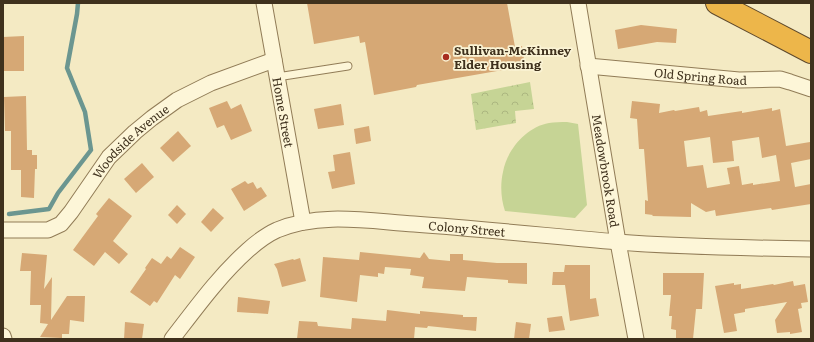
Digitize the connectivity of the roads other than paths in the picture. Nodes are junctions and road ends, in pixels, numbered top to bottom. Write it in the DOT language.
graph roads {
  1 [pos="264,3"];
  2 [pos="578,3"];
  3 [pos="717,3"];
  4 [pos="811,52"];
  5 [pos="274,60"];
  6 [pos="348,66"];
  7 [pos="588,66"];
  8 [pos="277,77"];
  9 [pos="811,90"];
  10 [pos="303,222"];
  11 [pos="3,230"];
  12 [pos="618,242"];
  13 [pos="811,248"];
  14 [pos="3,336"];
  15 [pos="4,339"];
  16 [pos="172,339"];
  17 [pos="636,339"];
  1 -- 5 [label="street, Home Street"];
  2 -- 7 [label="street, Meadowbrook Road"];
  3 -- 4 [label="highway"];
  5 -- 8 [label="street, Home Street"];
  5 -- 11 [label="street, Woodside Avenue"];
  6 -- 8 [label="lane"];
  7 -- 9 [label="street, Old Spring Road"];
  7 -- 12 [label="street, Meadowbrook Road"];
  8 -- 10 [label="street, Home Street"];
  10 -- 12 [label="street, Colony Street"];
  10 -- 16 [label="street, Colony Street"];
  12 -- 13 [label="street, Colony Street"];
  12 -- 17 [label="street, Meadowbrook Road"];
  14 -- 15 [label="street"];
}
